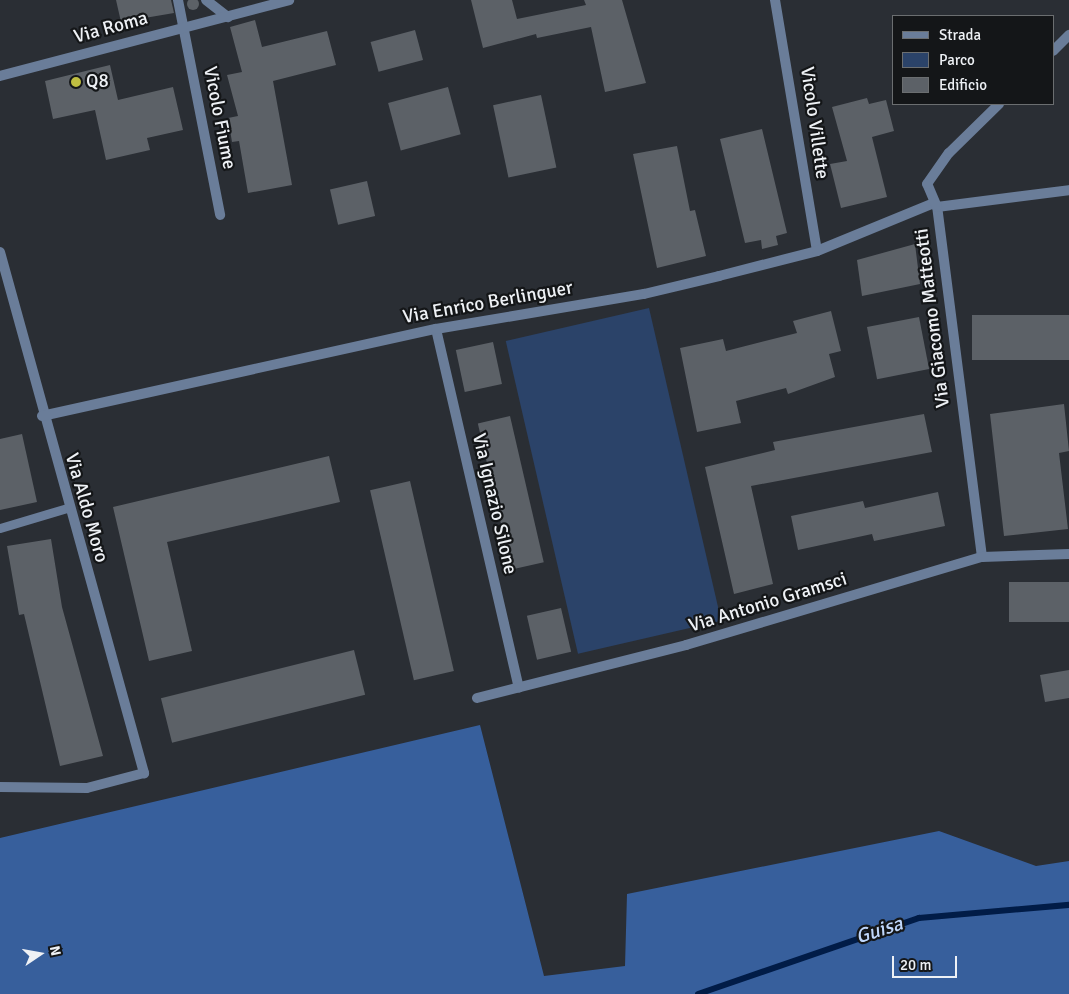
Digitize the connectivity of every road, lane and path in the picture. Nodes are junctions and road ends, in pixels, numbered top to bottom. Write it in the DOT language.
graph roads {
  1 [pos="178,0"];
  2 [pos="206,0"];
  3 [pos="288,0"];
  4 [pos="775,0"];
  5 [pos="228,17"];
  6 [pos="184,27"];
  7 [pos="1069,35"];
  8 [pos="1054,50"];
  9 [pos="0,76"];
  10 [pos="998,105"];
  11 [pos="1069,190"];
  12 [pos="935,205"];
  13 [pos="220,215"];
  14 [pos="817,251"];
  15 [pos="0,252"];
  16 [pos="436,328"];
  17 [pos="42,416"];
  18 [pos="67,508"];
  19 [pos="0,528"];
  20 [pos="1069,554"];
  21 [pos="982,557"];
  22 [pos="518,688"];
  23 [pos="477,698"];
  24 [pos="0,787"];
  1 -- 6 [label="street, Vicolo Fiume"];
  2 -- 5 [label="street"];
  3 -- 5 [label="street, Via Roma"];
  4 -- 14 [label="street, Vicolo Villette"];
  5 -- 6 [label="street, Via Roma"];
  6 -- 9 [label="street, Via Roma"];
  6 -- 13 [label="street, Vicolo Fiume"];
  7 -- 8 [label="street"];
  10 -- 12 [label="street, Via Giacomo Matteotti"];
  11 -- 12 [label="street, Via Enrico Berlinguer"];
  12 -- 14 [label="street, Via Enrico Berlinguer"];
  12 -- 21 [label="street, Via Giacomo Matteotti"];
  14 -- 16 [label="street, Via Enrico Berlinguer"];
  15 -- 17 [label="street, Via Aldo Moro"];
  16 -- 17 [label="street, Via Enrico Berlinguer"];
  16 -- 22 [label="street, Via Ignazio Silone"];
  17 -- 18 [label="street, Via Aldo Moro"];
  18 -- 19 [label="lane"];
  18 -- 24 [label="street, Via Aldo Moro"];
  20 -- 21 [label="street, Via Antonio Gramsci"];
  21 -- 22 [label="street, Via Antonio Gramsci"];
  22 -- 23 [label="street, Via Antonio Gramsci"];
}
